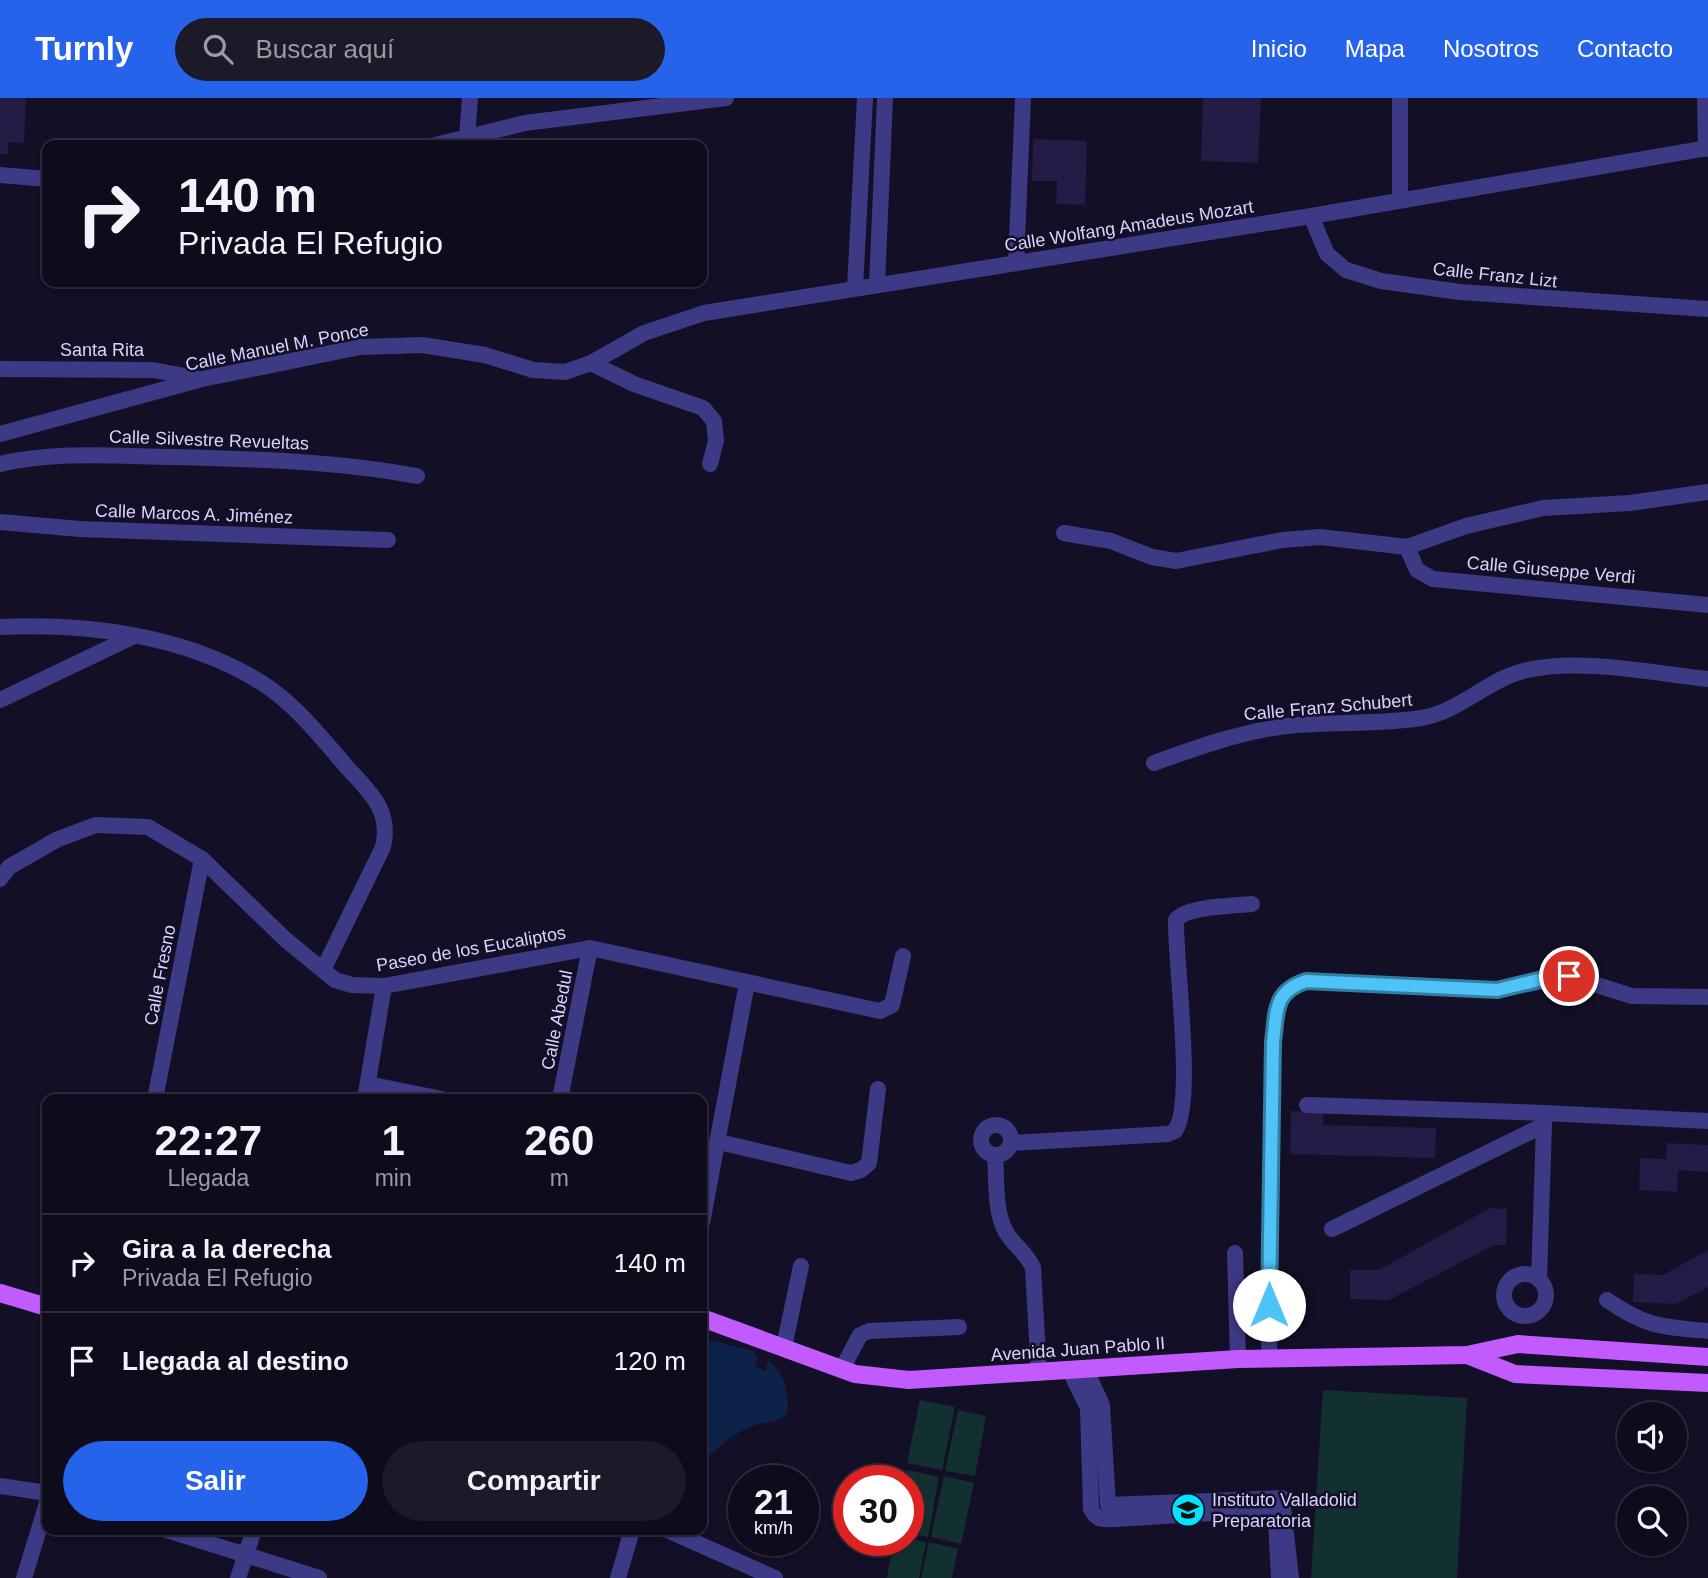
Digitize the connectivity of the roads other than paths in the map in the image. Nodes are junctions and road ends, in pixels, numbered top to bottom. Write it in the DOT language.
graph roads {
  1 [pos="470,98"];
  2 [pos="726,98"];
  3 [pos="865,98"];
  4 [pos="885,98"];
  5 [pos="1023,98"];
  6 [pos="1400,98"];
  7 [pos="1705,98"];
  8 [pos="467,137"];
  9 [pos="455,140"];
  10 [pos="1707,149"];
  11 [pos="0,175"];
  12 [pos="42,179"];
  13 [pos="1400,200"];
  14 [pos="1311,216"];
  15 [pos="1016,263"];
  16 [pos="877,285"];
  17 [pos="855,288"];
  18 [pos="1708,310"];
  19 [pos="590,363"];
  20 [pos="0,369"];
  21 [pos="565,372"];
  22 [pos="202,379"];
  23 [pos="0,434"];
  24 [pos="0,464"];
  25 [pos="710,464"];
  26 [pos="417,476"];
  27 [pos="1708,492"];
  28 [pos="0,523"];
  29 [pos="1063,533"];
  30 [pos="388,540"];
  31 [pos="1407,547"];
  32 [pos="1708,605"];
  33 [pos="0,627"];
  34 [pos="137,635"];
  35 [pos="1708,679"];
  36 [pos="0,700"];
  37 [pos="1154,763"];
  38 [pos="202,859"];
  39 [pos="0,879"];
  40 [pos="1252,904"];
  41 [pos="590,948"];
  42 [pos="903,956"];
  43 [pos="323,970"];
  44 [pos="747,983"];
  45 [pos="384,986"];
  46 [pos="1708,998"];
  47 [pos="878,1089"];
  48 [pos="366,1091"];
  49 [pos="156,1094"];
  50 [pos="394,1094"];
  51 [pos="561,1094"];
  52 [pos="1307,1105"];
  53 [pos="1544,1119"];
  54 [pos="1708,1121"];
  55 [pos="719,1142"];
  56 [pos="1011,1143"];
  57 [pos="995,1155"];
  58 [pos="707,1199"];
  59 [pos="1332,1229"];
  60 [pos="1235,1253"];
  61 [pos="801,1266"];
  62 [pos="1539,1279"];
  63 [pos="0,1293"];
  64 [pos="1607,1300"];
  65 [pos="42,1306"];
  66 [pos="1708,1318"];
  67 [pos="707,1320"];
  68 [pos="959,1327"];
  69 [pos="1687,1329"];
  70 [pos="1708,1331"];
  71 [pos="784,1347"];
  72 [pos="1467,1355"];
  73 [pos="1708,1357"];
  74 [pos="1269,1358"];
  75 [pos="1238,1359"];
  76 [pos="842,1369"];
  77 [pos="1078,1370"];
  78 [pos="1039,1373"];
  79 [pos="1708,1383"];
  80 [pos="0,1486"];
  81 [pos="42,1492"];
  82 [pos="1108,1505"];
  83 [pos="1094,1516"];
  84 [pos="42,1519"];
  85 [pos="183,1535"];
  86 [pos="252,1535"];
  87 [pos="631,1535"];
  88 [pos="678,1535"];
  89 [pos="245,1554"];
  90 [pos="24,1578"];
  91 [pos="238,1578"];
  92 [pos="319,1578"];
  93 [pos="618,1578"];
  94 [pos="775,1578"];
  95 [pos="1279,1578"];
  96 [pos="1291,1578"];
  1 -- 8 [label="street"];
  2 -- 8 [label="street"];
  3 -- 17 [label="street"];
  4 -- 16 [label="street"];
  5 -- 15 [label="street"];
  6 -- 13 [label="street"];
  7 -- 10 [label="street"];
  8 -- 9 [label="street"];
  10 -- 13 [label="street, Calle Wolfang Amadeus Mozart"];
  11 -- 12 [label="street"];
  13 -- 14 [label="street, Calle Wolfang Amadeus Mozart"];
  14 -- 15 [label="street, Calle Wolfang Amadeus Mozart"];
  14 -- 18 [label="street, Calle Franz Lizt"];
  15 -- 16 [label="street, Calle Wolfang Amadeus Mozart"];
  16 -- 17 [label="street, Calle Wolfang Amadeus Mozart"];
  17 -- 19 [label="street, Calle Wolfang Amadeus Mozart"];
  19 -- 21 [label="street, Calle Wolfang Amadeus Mozart"];
  19 -- 25 [label="street"];
  20 -- 22 [label="street, Santa Rita"];
  21 -- 22 [label="street, Calle Manuel M. Ponce"];
  22 -- 23 [label="street, Calle Manuel M. Ponce"];
  24 -- 26 [label="street, Calle Silvestre Revueltas"];
  27 -- 31 [label="street"];
  28 -- 30 [label="street, Calle Marcos A. Jiménez"];
  29 -- 31 [label="street"];
  31 -- 32 [label="street, Calle Giuseppe Verdi"];
  33 -- 34 [label="street"];
  34 -- 36 [label="street"];
  34 -- 43 [label="street"];
  35 -- 37 [label="street, Calle Franz Schubert"];
  38 -- 39 [label="street, Paseo de los Eucaliptos"];
  38 -- 43 [label="street, Paseo de los Eucaliptos"];
  38 -- 49 [label="street, Calle Fresno"];
  40 -- 56 [label="street"];
  41 -- 44 [label="street, Paseo de los Eucaliptos"];
  41 -- 45 [label="street, Paseo de los Eucaliptos"];
  41 -- 51 [label="street, Calle Abedul"];
  42 -- 44 [label="street, Paseo de los Eucaliptos"];
  43 -- 45 [label="street, Paseo de los Eucaliptos"];
  44 -- 55 [label="street"];
  45 -- 48 [label="street"];
  46 -- 74 [label="street"];
  47 -- 55 [label="street"];
  48 -- 50 [label="street"];
  52 -- 53 [label="street"];
  53 -- 54 [label="street"];
  53 -- 59 [label="street"];
  53 -- 62 [label="street"];
  55 -- 58 [label="street"];
  56 -- 57 [label="street"];
  56 -- 57 [label="street"];
  57 -- 78 [label="street"];
  60 -- 75 [label="street"];
  61 -- 71 [label="street"];
  63 -- 65 [label="main road"];
  64 -- 69 [label="street"];
  66 -- 69 [label="street"];
  67 -- 71 [label="main road, Avenida Juan Pablo II"];
  68 -- 76 [label="street"];
  69 -- 70 [label="street"];
  71 -- 76 [label="main road, Avenida Juan Pablo II"];
  72 -- 73 [label="main road, Avenida Juan Pablo II"];
  72 -- 74 [label="main road, Avenida Juan Pablo II"];
  72 -- 79 [label="main road, Avenida Juan Pablo II"];
  74 -- 75 [label="main road, Avenida Juan Pablo II"];
  75 -- 77 [label="main road, Avenida Juan Pablo II"];
  76 -- 78 [label="main road, Avenida Juan Pablo II"];
  77 -- 78 [label="main road, Avenida Juan Pablo II"];
  77 -- 82 [label="street"];
  77 -- 83 [label="street"];
  80 -- 81 [label="street"];
  82 -- 83 [label="street"];
  82 -- 96 [label="street"];
  83 -- 95 [label="street"];
  84 -- 90 [label="street"];
  85 -- 89 [label="street"];
  86 -- 89 [label="street"];
  87 -- 93 [label="street"];
  88 -- 94 [label="street"];
  89 -- 91 [label="street"];
  89 -- 92 [label="street"];
}
